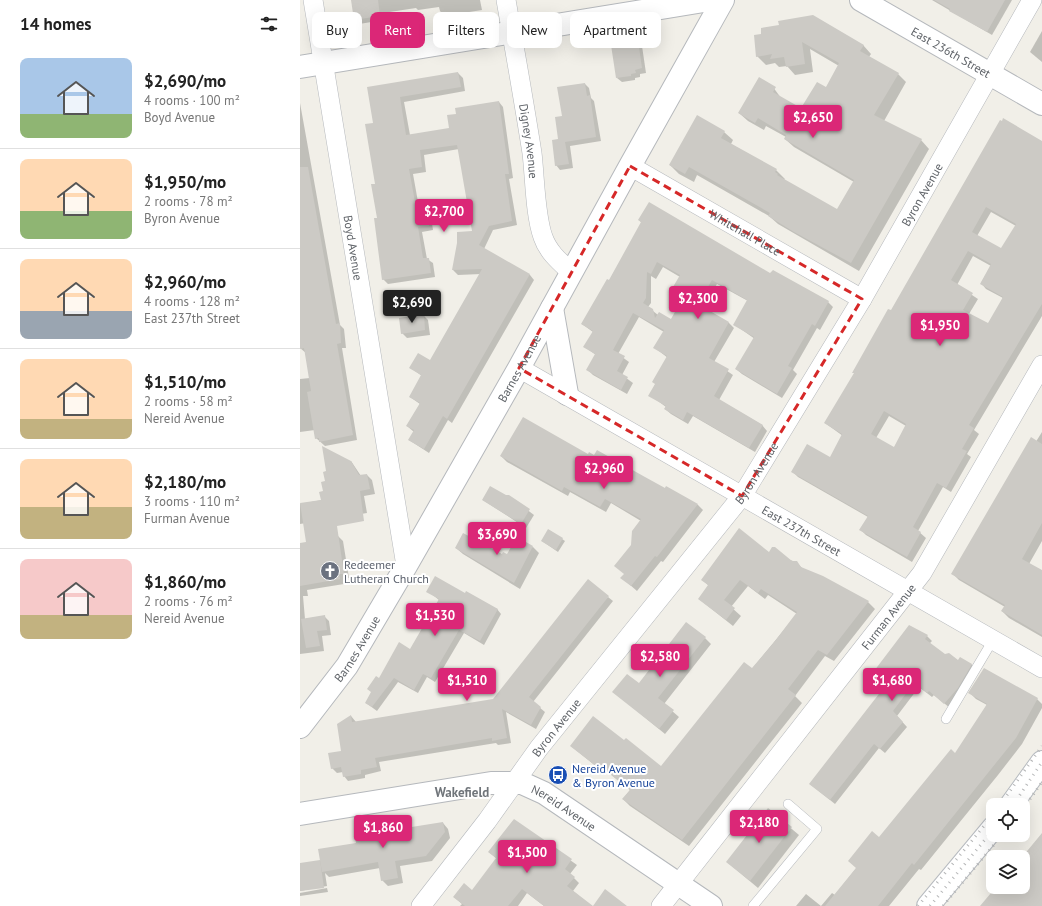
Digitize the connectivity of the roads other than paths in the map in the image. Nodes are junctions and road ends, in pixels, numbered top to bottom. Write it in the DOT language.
graph roads {
  1 [pos="313,0"];
  2 [pos="506,0"];
  3 [pos="710,0"];
  4 [pos="723,0"];
  5 [pos="861,0"];
  6 [pos="1032,0"];
  7 [pos="508,12"];
  8 [pos="562,24"];
  9 [pos="507,33"];
  10 [pos="515,48"];
  11 [pos="324,63"];
  12 [pos="300,67"];
  13 [pos="990,74"];
  14 [pos="1042,104"];
  15 [pos="630,166"];
  16 [pos="571,272"];
  17 [pos="862,299"];
  18 [pos="552,308"];
  19 [pos="1042,365"];
  20 [pos="520,368"];
  21 [pos="567,394"];
  22 [pos="742,496"];
  23 [pos="406,566"];
  24 [pos="909,591"];
  25 [pos="992,640"];
  26 [pos="1042,668"];
  27 [pos="946,719"];
  28 [pos="300,727"];
  29 [pos="1042,762"];
  30 [pos="514,782"];
  31 [pos="1016,798"];
  32 [pos="788,804"];
  33 [pos="300,814"];
  34 [pos="986,836"];
  35 [pos="679,884"];
  36 [pos="421,906"];
  37 [pos="661,906"];
  38 [pos="711,906"];
  39 [pos="754,906"];
  40 [pos="928,906"];
  1 -- 11 [label="street, Boyd Avenue"];
  2 -- 7 [label="street, Digney Avenue"];
  3 -- 8 [label="street"];
  4 -- 15 [label="street, Barnes Avenue"];
  5 -- 13 [label="street, East 236th Street"];
  6 -- 13 [label="street, Byron Avenue"];
  9 -- 11 [label="street"];
  10 -- 16 [label="street, Digney Avenue"];
  11 -- 12 [label="street"];
  11 -- 23 [label="street, Boyd Avenue"];
  13 -- 14 [label="street, East 236th Street"];
  13 -- 17 [label="street, Byron Avenue"];
  15 -- 16 [label="street, Barnes Avenue"];
  15 -- 17 [label="street, Whitehall Place"];
  16 -- 18 [label="street, Barnes Avenue"];
  17 -- 22 [label="street, Byron Avenue"];
  18 -- 20 [label="street, Barnes Avenue"];
  18 -- 21 [label="street"];
  19 -- 24 [label="street, Furman Avenue"];
  20 -- 21 [label="street, East 237th Street"];
  20 -- 23 [label="street, Barnes Avenue"];
  21 -- 22 [label="street, East 237th Street"];
  22 -- 24 [label="street, East 237th Street"];
  22 -- 30 [label="street, Byron Avenue"];
  23 -- 28 [label="street, Barnes Avenue"];
  24 -- 25 [label="street, East 237th Street"];
  24 -- 35 [label="street, Furman Avenue"];
  25 -- 26 [label="street, East 237th Street"];
  25 -- 27 [label="lane"];
  29 -- 31 [label="street"];
  30 -- 33 [label="street, Nereid Avenue"];
  30 -- 35 [label="street, Nereid Avenue"];
  30 -- 36 [label="street, Byron Avenue"];
  32 -- 39 [label="lane"];
  34 -- 40 [label="street"];
  35 -- 37 [label="street, Furman Avenue"];
  35 -- 38 [label="street, Nereid Avenue"];
}
